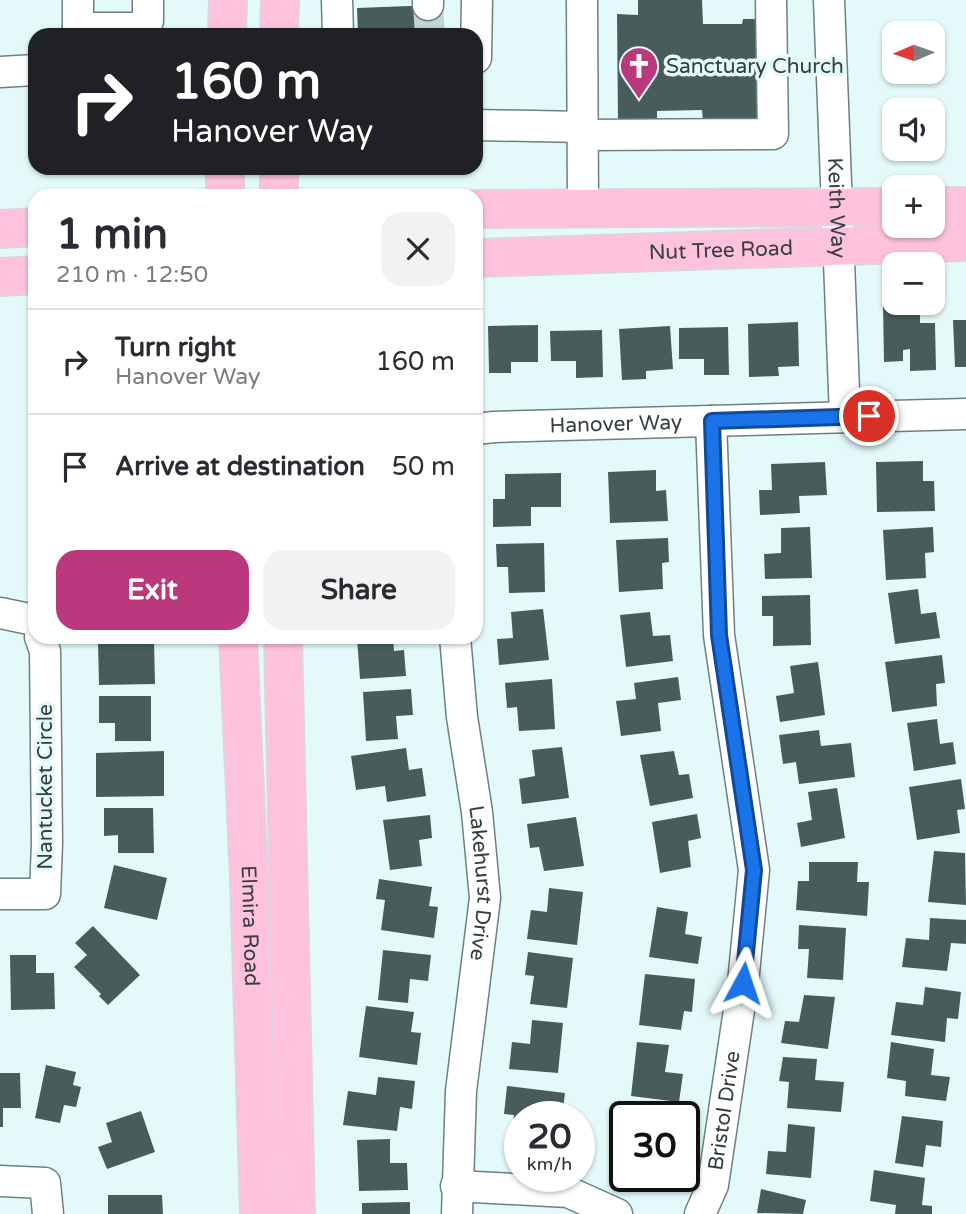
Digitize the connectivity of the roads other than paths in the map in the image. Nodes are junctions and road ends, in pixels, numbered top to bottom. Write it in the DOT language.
graph roads {
  1 [pos="228,0"];
  2 [pos="280,0"];
  3 [pos="337,0"];
  4 [pos="477,0"];
  5 [pos="582,0"];
  6 [pos="771,0"];
  7 [pos="829,0"];
  8 [pos="149,20"];
  9 [pos="78,21"];
  10 [pos="227,28"];
  11 [pos="279,28"];
  12 [pos="338,28"];
  13 [pos="477,28"];
  14 [pos="28,70"];
  15 [pos="0,72"];
  16 [pos="483,125"];
  17 [pos="583,131"];
  18 [pos="945,206"];
  19 [pos="966,206"];
  20 [pos="882,207"];
  21 [pos="583,208"];
  22 [pos="836,208"];
  23 [pos="483,209"];
  24 [pos="28,227"];
  25 [pos="0,229"];
  26 [pos="966,242"];
  27 [pos="838,245"];
  28 [pos="483,258"];
  29 [pos="28,275"];
  30 [pos="0,277"];
  31 [pos="966,414"];
  32 [pos="845,417"];
  33 [pos="712,421"];
  34 [pos="483,429"];
  35 [pos="0,613"];
  36 [pos="28,619"];
  37 [pos="42,644"];
  38 [pos="238,644"];
  39 [pos="283,644"];
  40 [pos="455,644"];
  41 [pos="0,894"];
  42 [pos="0,1181"];
  43 [pos="457,1200"];
  44 [pos="48,1214"];
  45 [pos="259,1214"];
  46 [pos="296,1214"];
  47 [pos="617,1214"];
  48 [pos="700,1214"];
  1 -- 10 [label="main road"];
  2 -- 11 [label="main road"];
  3 -- 12 [label="street"];
  4 -- 13 [label="street"];
  5 -- 17 [label="street"];
  6 -- 17 [label="street"];
  7 -- 22 [label="street, Keith Way"];
  8 -- 9 [label="street"];
  14 -- 15 [label="street"];
  16 -- 17 [label="street"];
  17 -- 21 [label="street"];
  18 -- 19 [label="main road"];
  20 -- 22 [label="main road, Nut Tree Road"];
  21 -- 22 [label="main road, Nut Tree Road"];
  21 -- 23 [label="main road, Nut Tree Road"];
  22 -- 27 [label="street, Keith Way"];
  24 -- 25 [label="main road"];
  26 -- 27 [label="main road, Nut Tree Road"];
  27 -- 28 [label="main road, Nut Tree Road"];
  27 -- 32 [label="street, Keith Way"];
  29 -- 30 [label="main road"];
  31 -- 32 [label="street, Hanover Way"];
  32 -- 33 [label="street, Hanover Way"];
  33 -- 34 [label="street, Hanover Way"];
  33 -- 48 [label="street, Bristol Drive"];
  35 -- 36 [label="street"];
  37 -- 41 [label="street, Nantucket Circle"];
  38 -- 45 [label="main road, Elmira Road"];
  39 -- 46 [label="main road, Elmira Road"];
  40 -- 43 [label="street, Lakehurst Drive"];
  42 -- 44 [label="street"];
  43 -- 47 [label="street"];
}
